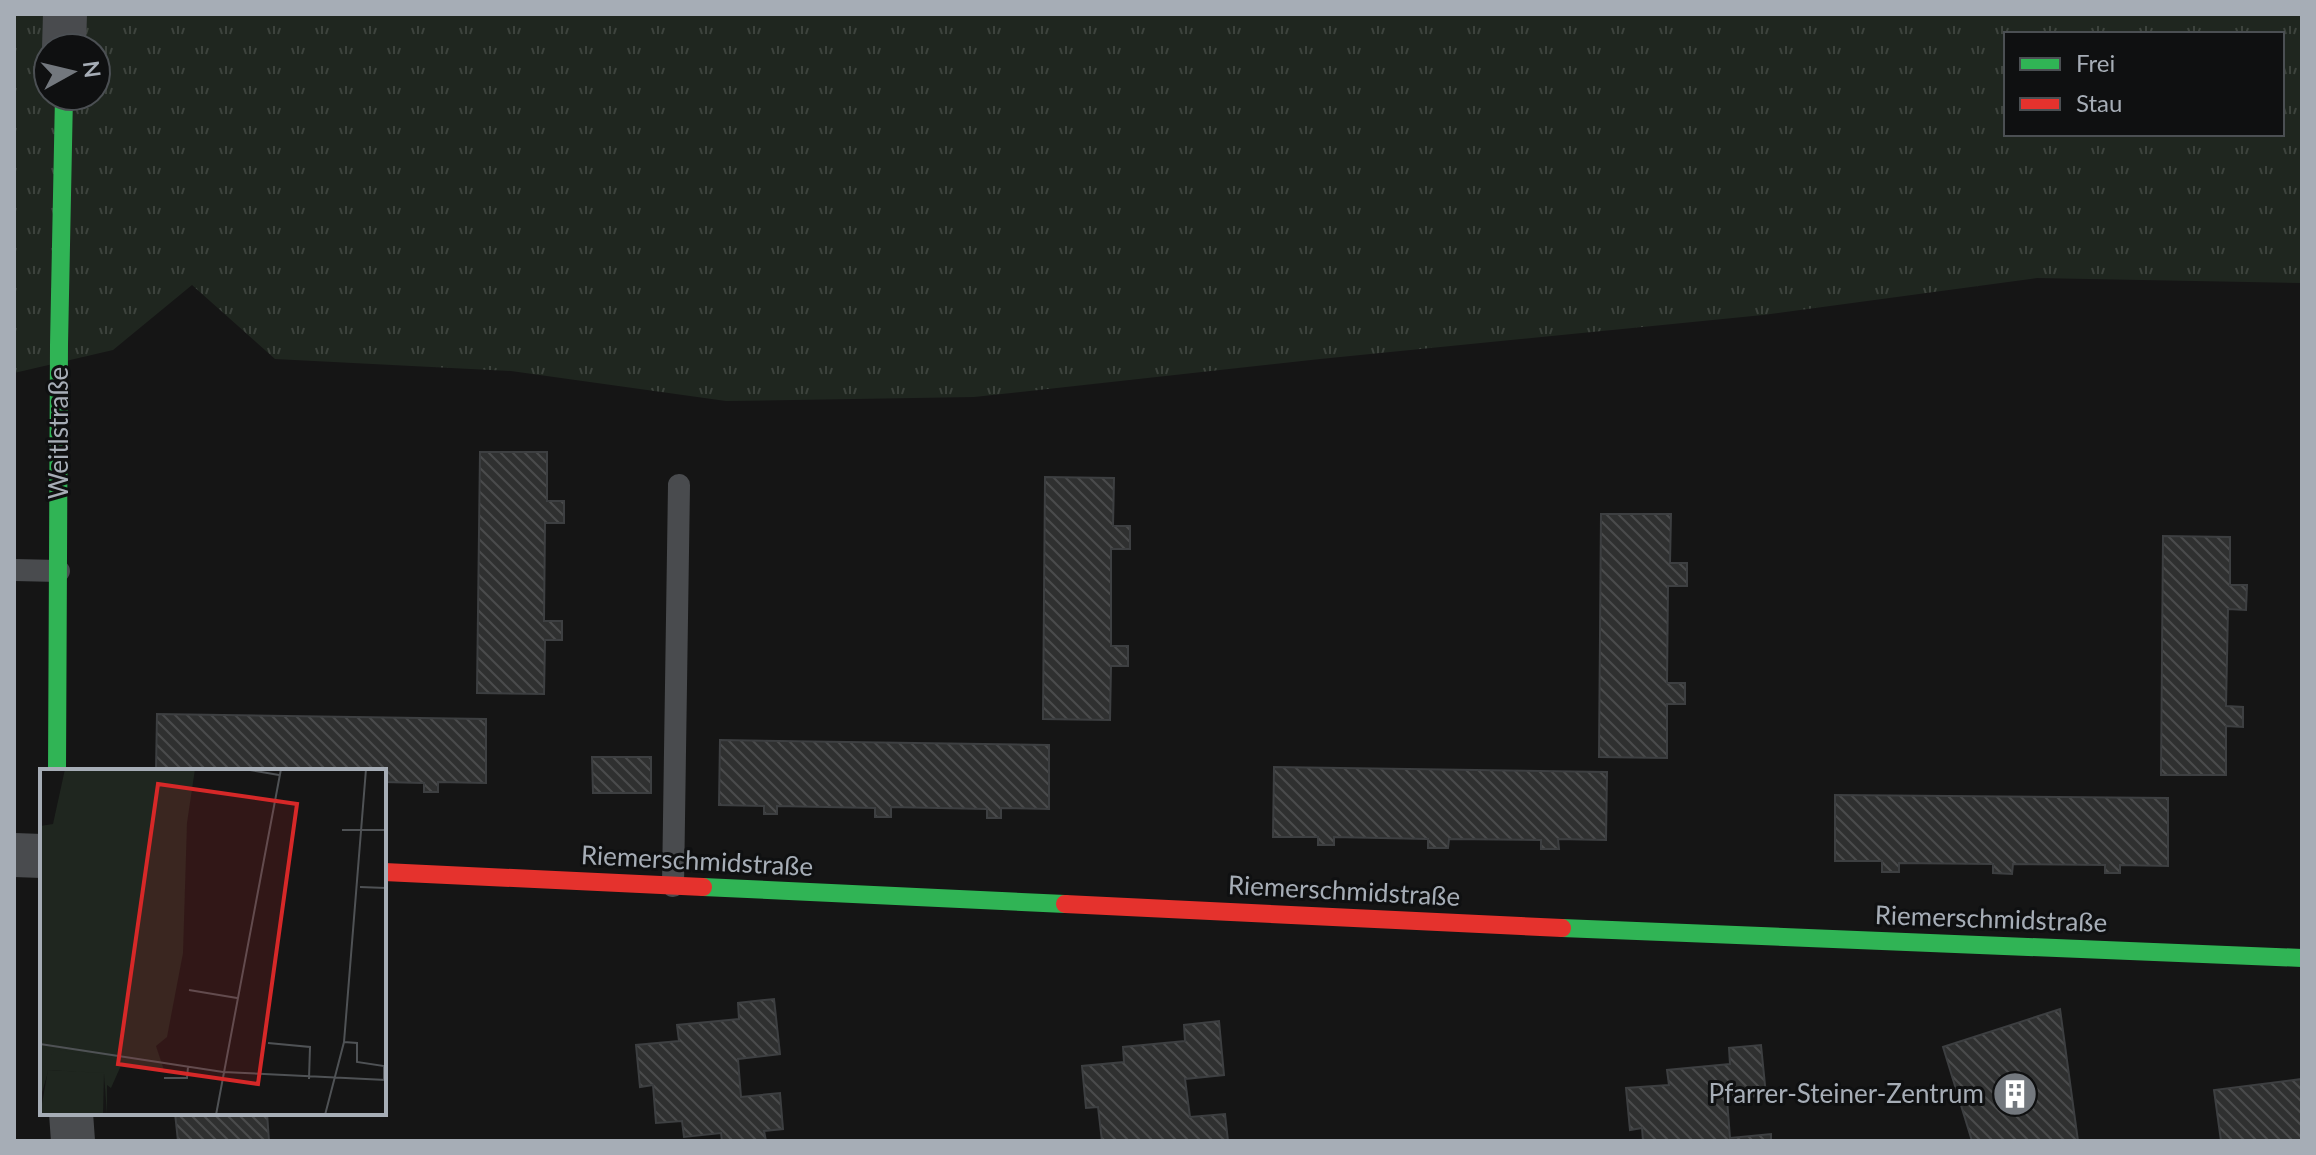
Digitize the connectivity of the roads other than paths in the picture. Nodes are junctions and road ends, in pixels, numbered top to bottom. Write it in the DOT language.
graph roads {
  1 [pos="64,112"];
  2 [pos="679,485"];
  3 [pos="14,570"];
  4 [pos="59,571"];
  5 [pos="57,769"];
  6 [pos="14,855"];
  7 [pos="40,856"];
  8 [pos="386,872"];
  9 [pos="673,886"];
  10 [pos="2302,958"];
  11 [pos="71,1115"];
  12 [pos="73,1141"];
  1 -- 4 [label="street, Weitlstraße"];
  2 -- 9 [label="lane"];
  3 -- 4 [label="lane"];
  4 -- 5 [label="street, Weitlstraße"];
  6 -- 7 [label="street"];
  8 -- 9 [label="street, Riemerschmidstraße"];
  9 -- 10 [label="street, Riemerschmidstraße"];
  11 -- 12 [label="street"];
}
